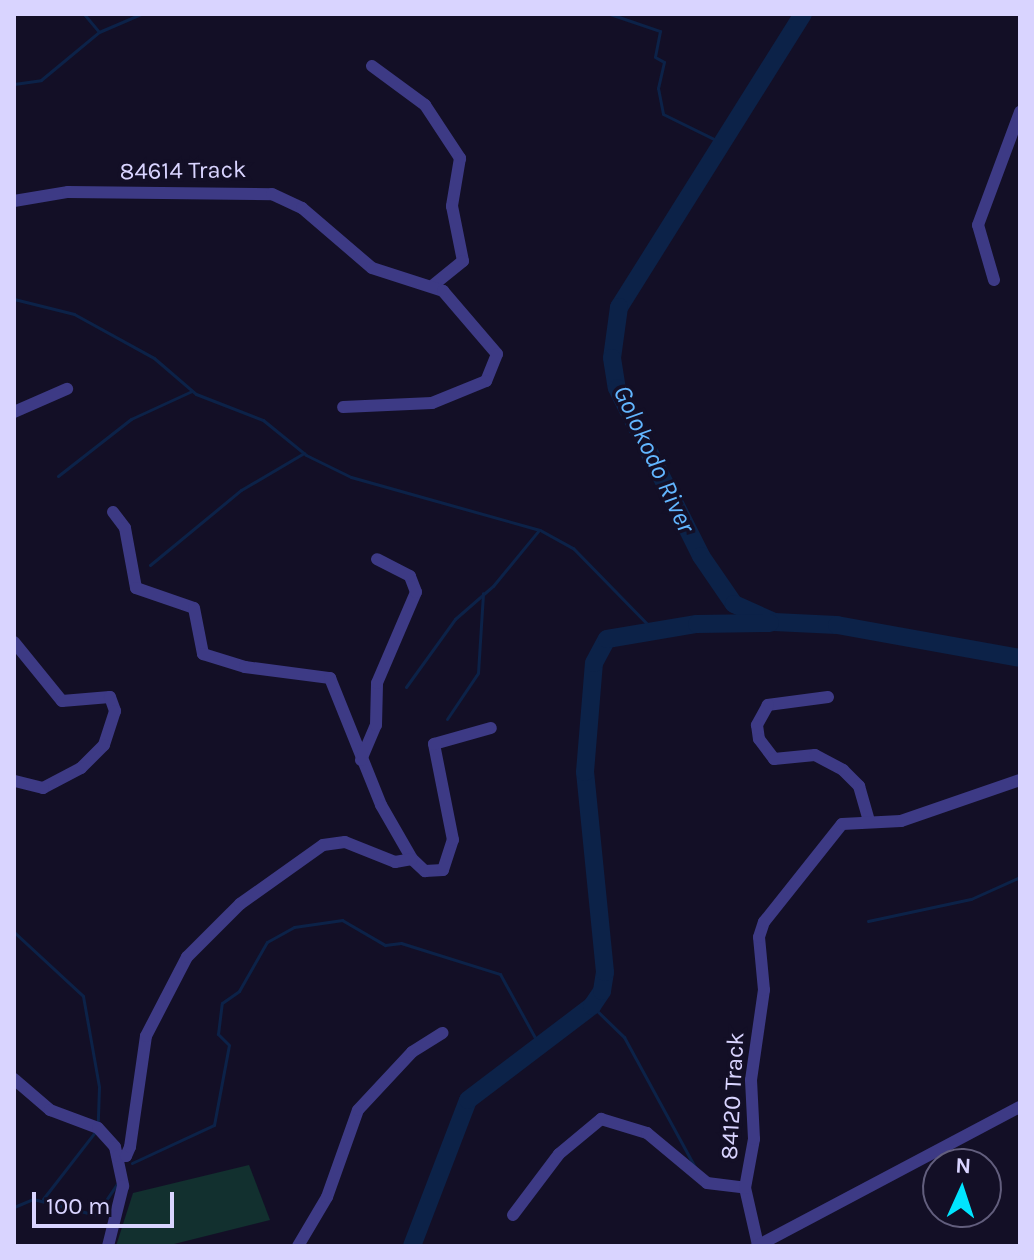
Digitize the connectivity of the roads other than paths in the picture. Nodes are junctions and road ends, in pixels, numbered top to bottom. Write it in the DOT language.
graph roads {
  1 [pos="372,66"];
  2 [pos="1020,112"];
  3 [pos="14,201"];
  4 [pos="994,280"];
  5 [pos="433,285"];
  6 [pos="67,389"];
  7 [pos="343,407"];
  8 [pos="14,412"];
  9 [pos="113,512"];
  10 [pos="377,559"];
  11 [pos="14,642"];
  12 [pos="828,697"];
  13 [pos="491,728"];
  14 [pos="361,760"];
  15 [pos="1020,780"];
  16 [pos="14,781"];
  17 [pos="869,821"];
  18 [pos="412,859"];
  19 [pos="442,1033"];
  20 [pos="14,1079"];
  21 [pos="1020,1107"];
  22 [pos="118,1156"];
  23 [pos="745,1188"];
  24 [pos="513,1215"];
  25 [pos="108,1246"];
  26 [pos="298,1246"];
  27 [pos="758,1246"];
  1 -- 5 [label="street"];
  2 -- 4 [label="street"];
  3 -- 5 [label="street, 84614 Track"];
  5 -- 7 [label="street, 84614 Track"];
  6 -- 8 [label="street"];
  9 -- 14 [label="street"];
  10 -- 14 [label="street"];
  11 -- 16 [label="street"];
  12 -- 17 [label="street"];
  13 -- 18 [label="street"];
  14 -- 18 [label="street"];
  15 -- 17 [label="street, 84120 Track"];
  17 -- 23 [label="street, 84120 Track"];
  18 -- 22 [label="street"];
  19 -- 26 [label="street"];
  20 -- 22 [label="street"];
  21 -- 27 [label="street"];
  22 -- 25 [label="street"];
  23 -- 24 [label="street"];
  23 -- 27 [label="street, 84120 Track"];
}
